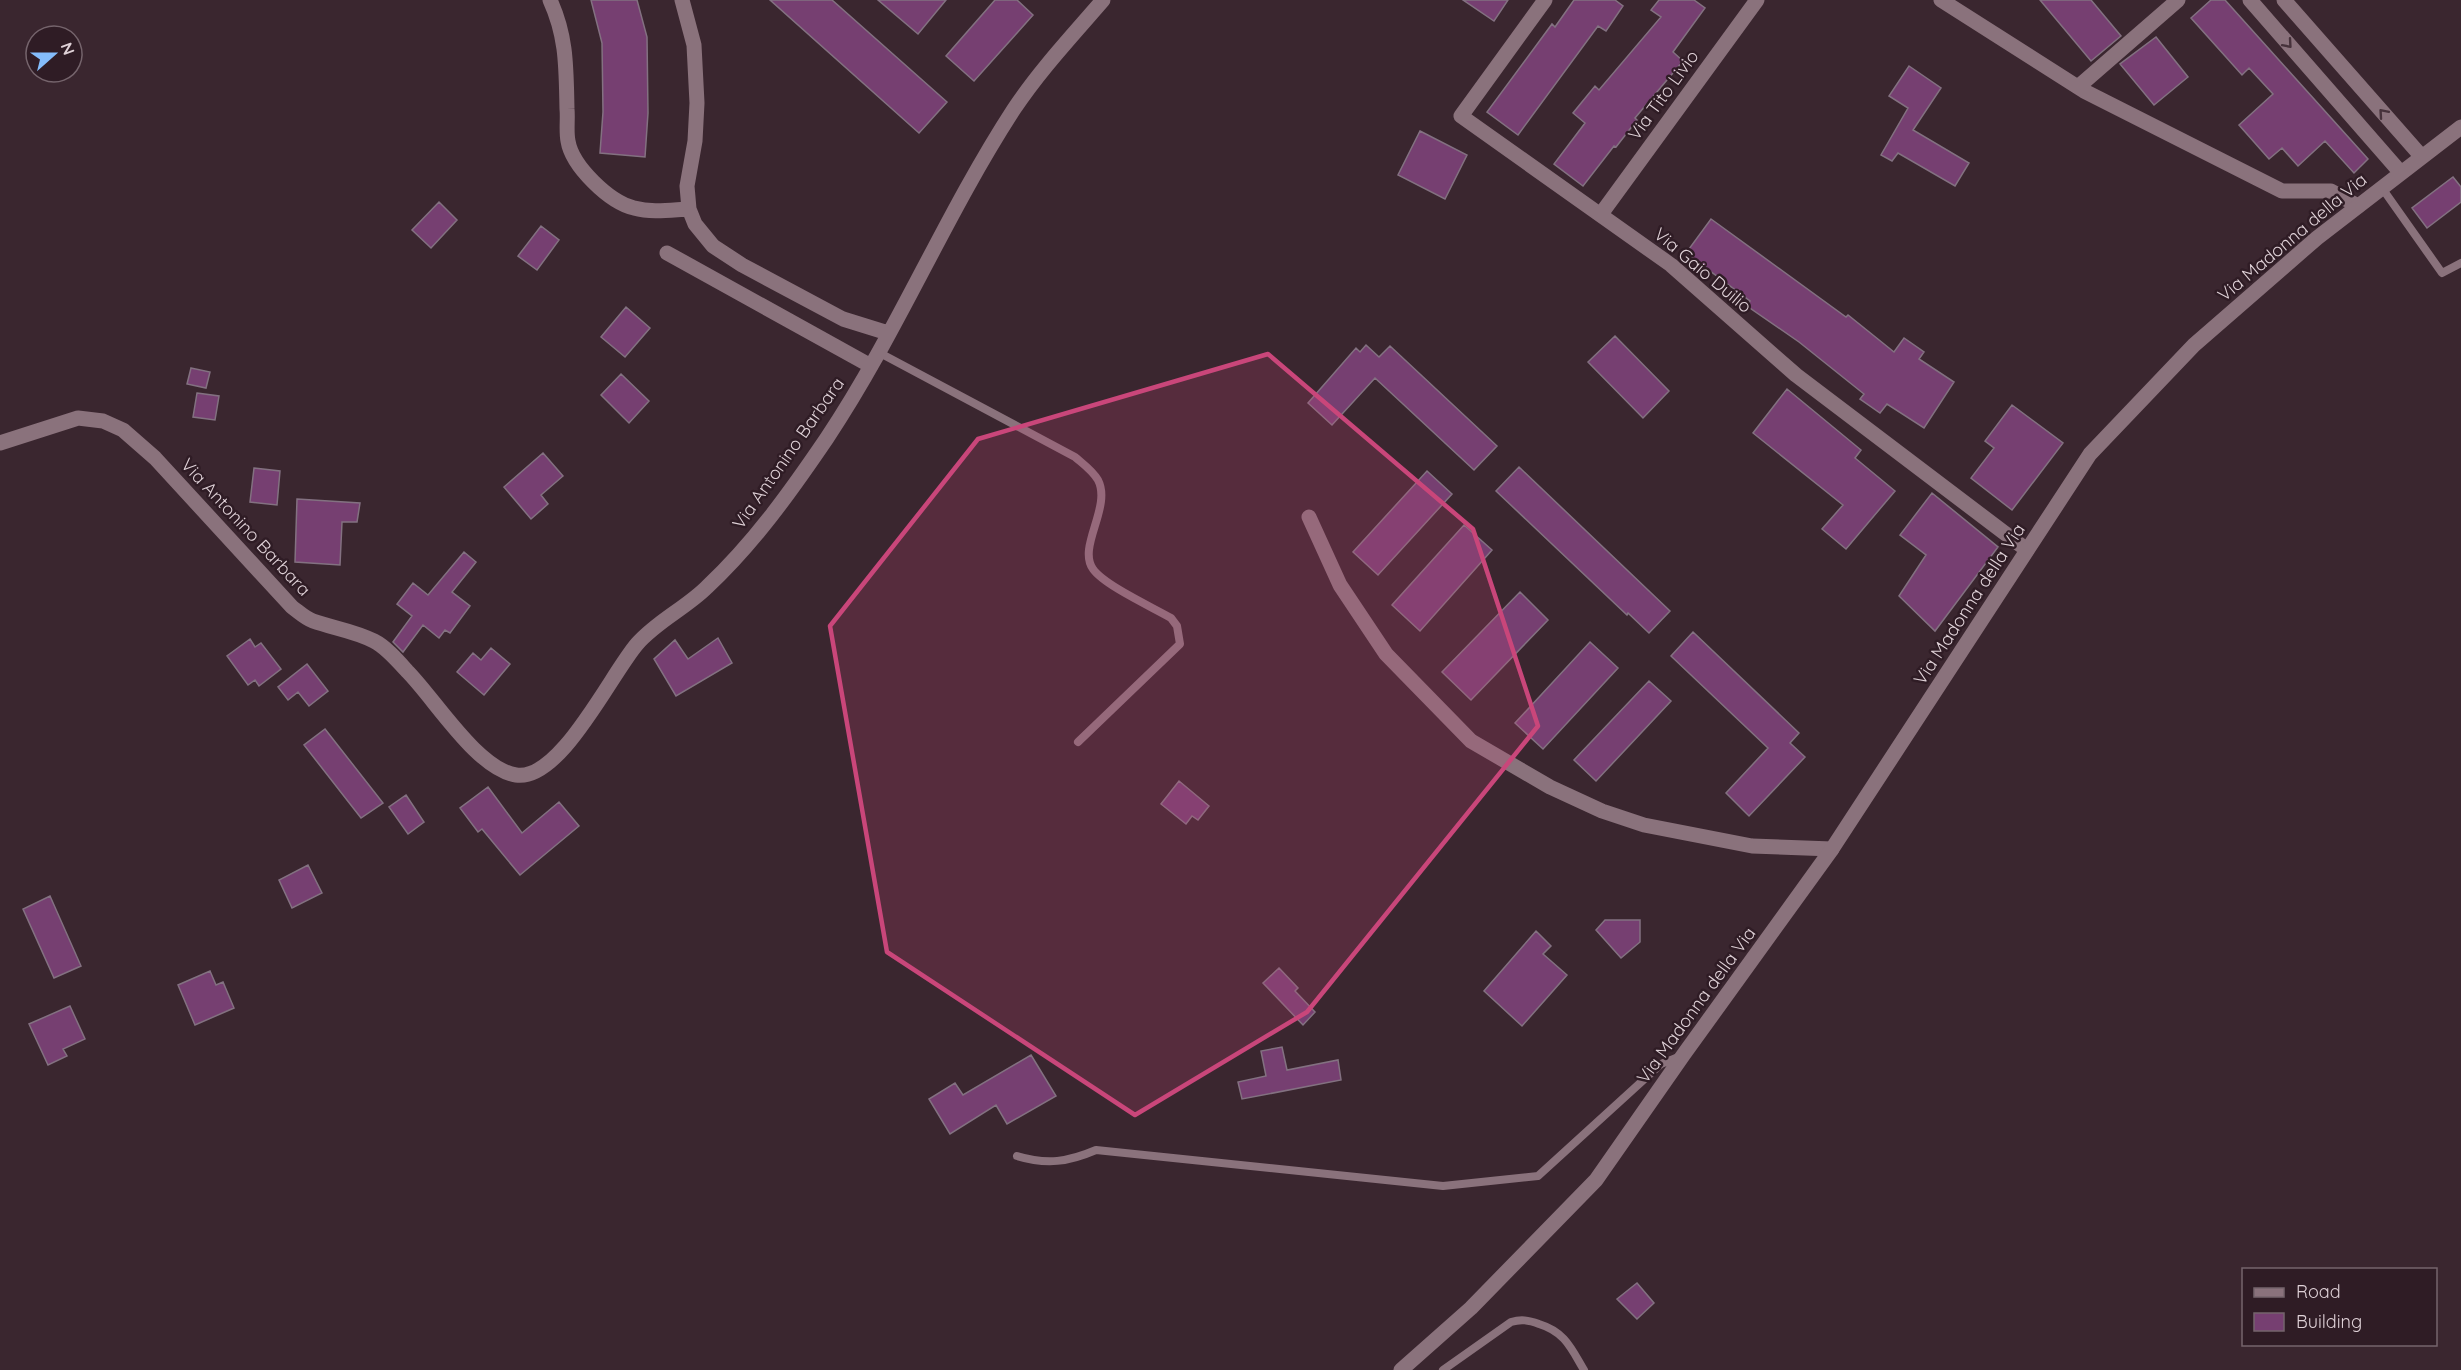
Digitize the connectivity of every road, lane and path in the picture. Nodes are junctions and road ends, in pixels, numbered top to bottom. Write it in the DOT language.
graph roads {
  1 [pos="550,0"];
  2 [pos="682,0"];
  3 [pos="1545,0"];
  4 [pos="1757,0"];
  5 [pos="1941,0"];
  6 [pos="2178,0"];
  7 [pos="2250,0"];
  8 [pos="2284,0"];
  9 [pos="1100,1"];
  10 [pos="2078,87"];
  11 [pos="2461,127"];
  12 [pos="2422,157"];
  13 [pos="2401,173"];
  14 [pos="2382,188"];
  15 [pos="2358,206"];
  16 [pos="689,209"];
  17 [pos="1601,214"];
  18 [pos="667,253"];
  19 [pos="2461,263"];
  20 [pos="888,333"];
  21 [pos="878,352"];
  22 [pos="871,366"];
  23 [pos="0,444"];
  24 [pos="1309,517"];
  25 [pos="2027,549"];
  26 [pos="1078,742"];
  27 [pos="1832,849"];
  28 [pos="1684,1054"];
  29 [pos="1017,1156"];
  30 [pos="1401,1370"];
  31 [pos="1443,1370"];
  32 [pos="1584,1370"];
  1 -- 16 [label="street"];
  2 -- 16 [label="street"];
  3 -- 17 [label="street, Via Gaio Duilio"];
  4 -- 17 [label="street, Via Tito Livio"];
  5 -- 10 [label="street"];
  6 -- 10 [label="street"];
  7 -- 13 [label="street, one-way"];
  12 -- 8 [label="street, one-way"];
  9 -- 20 [label="street, Via Antonino Barbara"];
  10 -- 15 [label="street"];
  11 -- 12 [label="street, Via Madonna della Via"];
  12 -- 13 [label="street, Via Madonna della Via"];
  13 -- 14 [label="street, Via Madonna della Via"];
  14 -- 15 [label="street, Via Madonna della Via"];
  14 -- 19 [label="lane"];
  15 -- 25 [label="street, Via Madonna della Via"];
  16 -- 20 [label="street"];
  17 -- 25 [label="street, Via Gaio Duilio"];
  18 -- 22 [label="street"];
  20 -- 21 [label="street, Via Antonino Barbara"];
  21 -- 22 [label="street, Via Antonino Barbara"];
  21 -- 26 [label="lane"];
  22 -- 23 [label="street, Via Antonino Barbara"];
  24 -- 27 [label="street"];
  25 -- 27 [label="street, Via Madonna della Via"];
  27 -- 28 [label="street, Via Madonna della Via"];
  28 -- 29 [label="lane"];
  28 -- 30 [label="street, Via Madonna della Via"];
  31 -- 32 [label="lane"];
}
